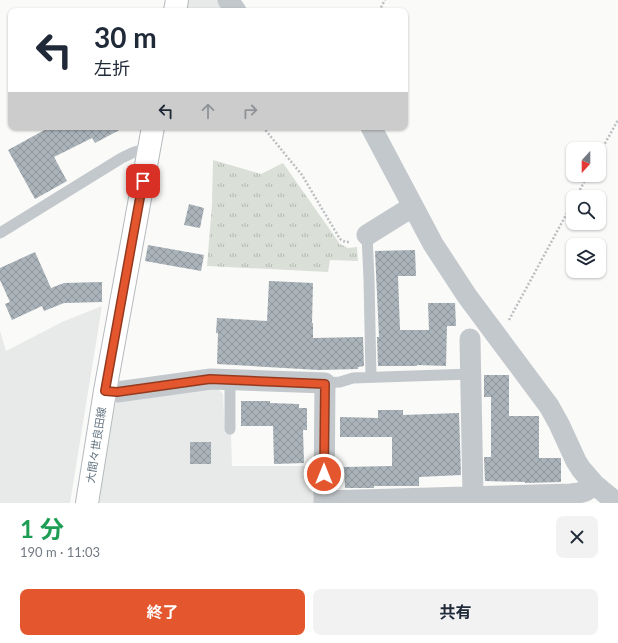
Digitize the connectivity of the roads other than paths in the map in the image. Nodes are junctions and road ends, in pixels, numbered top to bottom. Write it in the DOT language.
graph roads {
  1 [pos="152,130"];
  2 [pos="373,130"];
  3 [pos="149,150"];
  4 [pos="412,207"];
  5 [pos="0,233"];
  6 [pos="367,235"];
  7 [pos="470,339"];
  8 [pos="471,374"];
  9 [pos="371,377"];
  10 [pos="230,380"];
  11 [pos="325,384"];
  12 [pos="105,391"];
  13 [pos="230,429"];
  14 [pos="594,484"];
  15 [pos="469,499"];
  16 [pos="324,502"];
  17 [pos="87,503"];
  18 [pos="617,503"];
  1 -- 3 [label="main road, 大間々世良田線"];
  2 -- 4 [label="street"];
  3 -- 5 [label="lane"];
  3 -- 12 [label="main road, 大間々世良田線"];
  4 -- 6 [label="street"];
  4 -- 14 [label="street"];
  6 -- 9 [label="lane"];
  7 -- 8 [label="street"];
  8 -- 9 [label="lane"];
  8 -- 15 [label="street"];
  9 -- 11 [label="lane"];
  10 -- 11 [label="street"];
  10 -- 12 [label="street"];
  10 -- 13 [label="lane"];
  11 -- 16 [label="street"];
  12 -- 17 [label="main road, 大間々世良田線"];
  14 -- 15 [label="street"];
  14 -- 18 [label="street"];
  15 -- 16 [label="street"];
}
